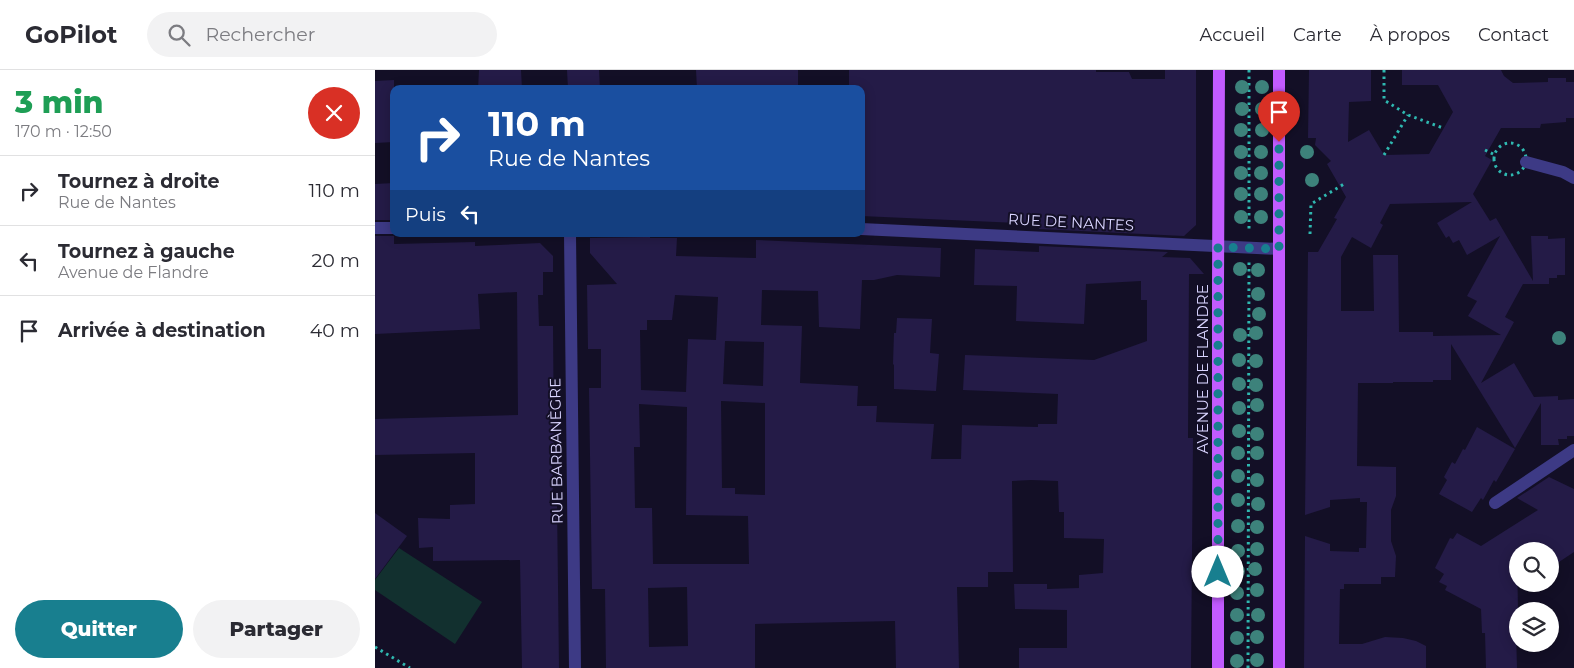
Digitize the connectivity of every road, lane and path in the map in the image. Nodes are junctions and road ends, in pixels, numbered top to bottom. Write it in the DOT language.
graph roads {
  1 [pos="1219,70"];
  2 [pos="1249,70"];
  3 [pos="1279,70"];
  4 [pos="1384,70"];
  5 [pos="1408,114"];
  6 [pos="1443,128"];
  7 [pos="1485,150"];
  8 [pos="1384,155"];
  9 [pos="1495,155"];
  10 [pos="1526,162"];
  11 [pos="1574,178"];
  12 [pos="1344,184"];
  13 [pos="375,228"];
  14 [pos="390,228"];
  15 [pos="865,229"];
  16 [pos="1310,234"];
  17 [pos="570,237"];
  18 [pos="1249,237"];
  19 [pos="1218,247"];
  20 [pos="1279,249"];
  21 [pos="1249,256"];
  22 [pos="1574,450"];
  23 [pos="1495,503"];
  24 [pos="375,647"];
  25 [pos="410,668"];
  26 [pos="575,668"];
  27 [pos="1218,668"];
  28 [pos="1249,668"];
  29 [pos="1279,668"];
  1 -- 19 [label="main road, AVENUE DE FLANDRE"];
  2 -- 18 [label="path"];
  3 -- 20 [label="main road"];
  4 -- 5 [label="path"];
  5 -- 6 [label="path"];
  5 -- 8 [label="path"];
  7 -- 9 [label="path"];
  10 -- 11 [label="street"];
  12 -- 16 [label="path"];
  13 -- 14 [label="street"];
  15 -- 19 [label="street, RUE DE NANTES"];
  17 -- 26 [label="street, RUE BARBANÈGRE"];
  19 -- 20 [label="street, RUE DE NANTES"];
  19 -- 27 [label="main road, AVENUE DE FLANDRE"];
  20 -- 29 [label="main road"];
  21 -- 28 [label="path"];
  22 -- 23 [label="street"];
  24 -- 25 [label="path"];
}
